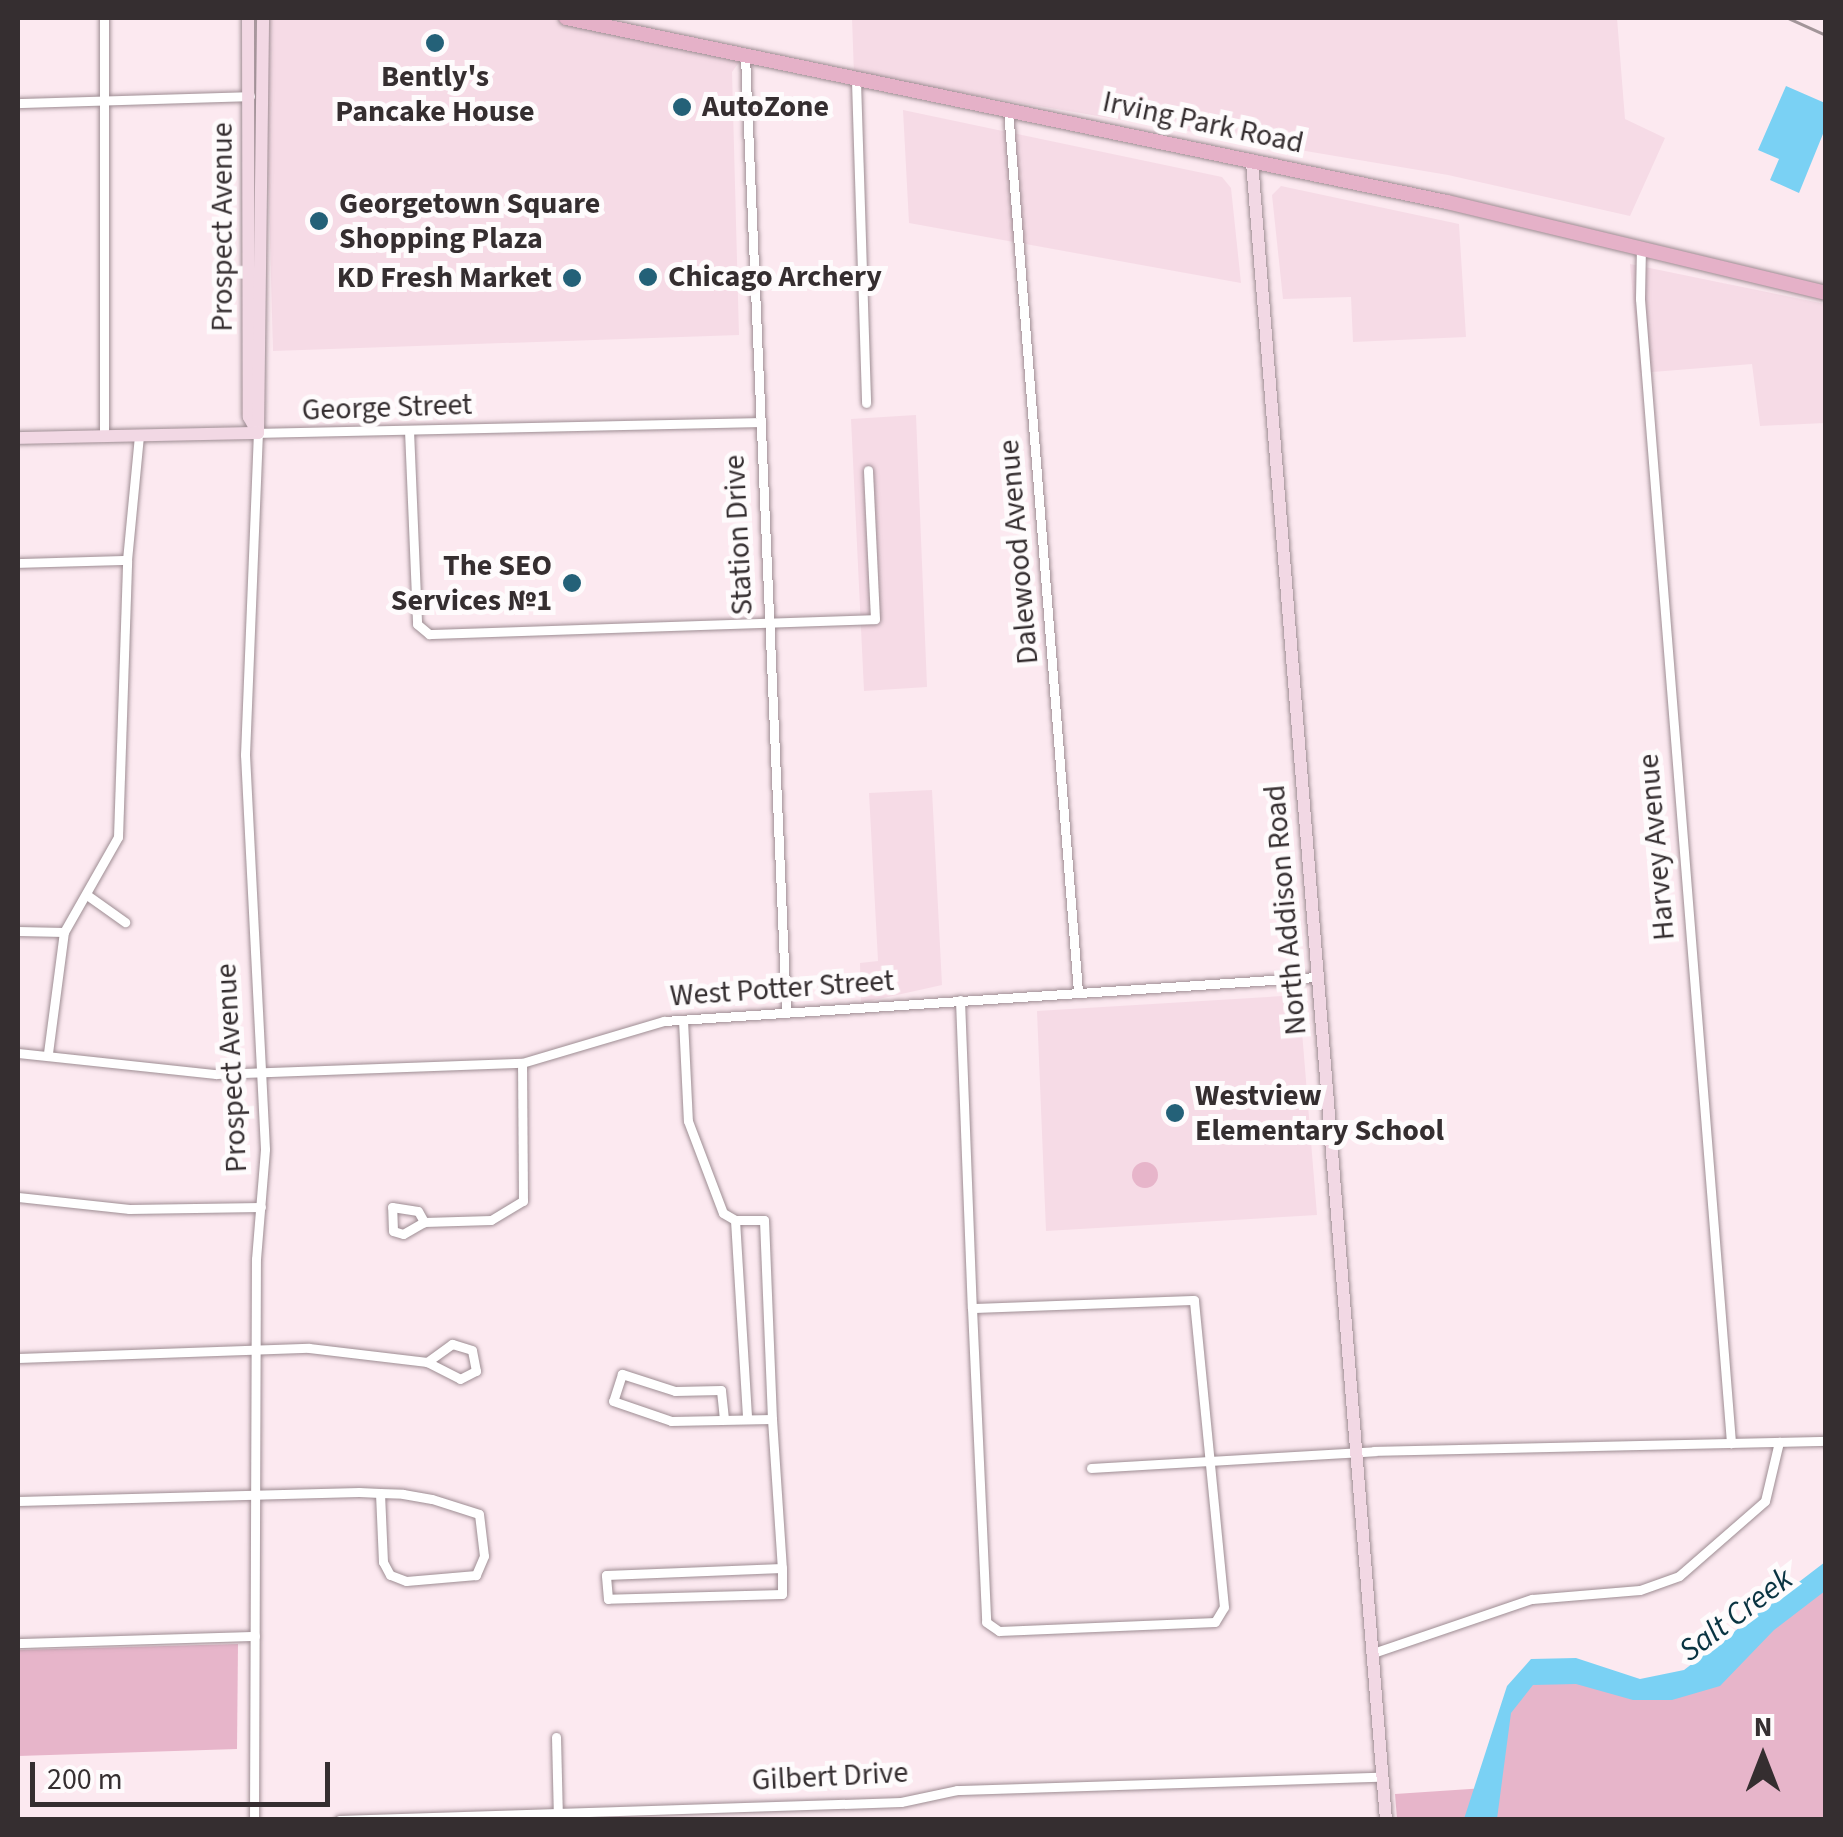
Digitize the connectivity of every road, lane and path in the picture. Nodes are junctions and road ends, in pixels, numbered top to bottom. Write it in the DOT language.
graph roads {
  1 [pos="104,18"];
  2 [pos="248,18"];
  3 [pos="264,18"];
  4 [pos="566,18"];
  5 [pos="744,56"];
  6 [pos="856,81"];
  7 [pos="263,94"];
  8 [pos="247,97"];
  9 [pos="104,101"];
  10 [pos="18,103"];
  11 [pos="1008,110"];
  12 [pos="1252,162"];
  13 [pos="1641,246"];
  14 [pos="1826,292"];
  15 [pos="866,403"];
  16 [pos="758,422"];
  17 [pos="409,430"];
  18 [pos="258,433"];
  19 [pos="104,435"];
  20 [pos="139,435"];
  21 [pos="18,438"];
  22 [pos="868,470"];
  23 [pos="128,560"];
  24 [pos="18,563"];
  25 [pos="768,624"];
  26 [pos="87,895"];
  27 [pos="125,922"];
  28 [pos="18,932"];
  29 [pos="64,932"];
  30 [pos="1316,977"];
  31 [pos="1078,991"];
  32 [pos="960,1000"];
  33 [pos="786,1011"];
  34 [pos="683,1020"];
  35 [pos="48,1052"];
  36 [pos="18,1053"];
  37 [pos="522,1062"];
  38 [pos="258,1074"];
  39 [pos="18,1197"];
  40 [pos="261,1207"];
  41 [pos="735,1220"];
  42 [pos="424,1222"];
  43 [pos="972,1308"];
  44 [pos="256,1349"];
  45 [pos="18,1358"];
  46 [pos="427,1362"];
  47 [pos="747,1419"];
  48 [pos="724,1420"];
  49 [pos="772,1420"];
  50 [pos="1826,1440"];
  51 [pos="1778,1442"];
  52 [pos="1730,1444"];
  53 [pos="1355,1452"];
  54 [pos="1212,1462"];
  55 [pos="1091,1468"];
  56 [pos="380,1493"];
  57 [pos="254,1494"];
  58 [pos="18,1501"];
  59 [pos="782,1568"];
  60 [pos="254,1636"];
  61 [pos="18,1643"];
  62 [pos="1372,1653"];
  63 [pos="556,1737"];
  64 [pos="1382,1777"];
  65 [pos="558,1816"];
  66 [pos="254,1820"];
  67 [pos="340,1820"];
  68 [pos="1386,1820"];
  1 -- 9 [label="street"];
  2 -- 8 [label="street, Prospect Avenue"];
  3 -- 7 [label="street, Prospect Avenue"];
  4 -- 5 [label="main road, Irving Park Road"];
  5 -- 6 [label="main road, Irving Park Road"];
  5 -- 16 [label="street, Station Drive"];
  6 -- 11 [label="main road, Irving Park Road"];
  6 -- 15 [label="street"];
  7 -- 8 [label="street"];
  7 -- 18 [label="street, Prospect Avenue"];
  8 -- 9 [label="street"];
  8 -- 18 [label="street, Prospect Avenue"];
  9 -- 10 [label="street"];
  9 -- 19 [label="street"];
  11 -- 12 [label="main road, Irving Park Road"];
  11 -- 31 [label="street, Dalewood Avenue"];
  12 -- 13 [label="main road, Irving Park Road"];
  12 -- 30 [label="street, North Addison Road"];
  13 -- 14 [label="main road, Irving Park Road"];
  13 -- 52 [label="street, Harvey Avenue"];
  16 -- 17 [label="street, George Street"];
  16 -- 25 [label="street, Station Drive"];
  17 -- 18 [label="street, George Street"];
  17 -- 25 [label="street"];
  18 -- 20 [label="street, George Street"];
  18 -- 38 [label="street, Prospect Avenue"];
  19 -- 20 [label="street, George Street"];
  19 -- 21 [label="street, George Street"];
  20 -- 23 [label="street"];
  22 -- 25 [label="street"];
  23 -- 24 [label="street"];
  23 -- 26 [label="street"];
  25 -- 33 [label="street, Station Drive"];
  26 -- 27 [label="street"];
  26 -- 29 [label="street"];
  28 -- 29 [label="street"];
  29 -- 35 [label="street"];
  30 -- 31 [label="street, West Potter Street"];
  30 -- 53 [label="street, North Addison Road"];
  31 -- 32 [label="street, West Potter Street"];
  32 -- 33 [label="street, West Potter Street"];
  32 -- 43 [label="street"];
  33 -- 34 [label="street, West Potter Street"];
  34 -- 37 [label="street, West Potter Street"];
  34 -- 41 [label="street"];
  35 -- 36 [label="street, West Potter Street"];
  35 -- 38 [label="street, West Potter Street"];
  37 -- 38 [label="street, West Potter Street"];
  37 -- 42 [label="street"];
  38 -- 40 [label="street, Prospect Avenue"];
  39 -- 40 [label="street"];
  40 -- 44 [label="street, Prospect Avenue"];
  41 -- 47 [label="street"];
  41 -- 49 [label="street"];
  43 -- 54 [label="street"];
  43 -- 54 [label="street"];
  44 -- 45 [label="street"];
  44 -- 46 [label="street"];
  44 -- 57 [label="street, Prospect Avenue"];
  46 -- 46 [label="street"];
  47 -- 48 [label="street"];
  47 -- 49 [label="street"];
  48 -- 48 [label="street"];
  49 -- 59 [label="street"];
  50 -- 51 [label="street"];
  51 -- 52 [label="street"];
  51 -- 62 [label="street"];
  52 -- 53 [label="street"];
  53 -- 54 [label="street"];
  53 -- 62 [label="street, North Addison Road"];
  54 -- 55 [label="street"];
  56 -- 56 [label="street"];
  56 -- 57 [label="street"];
  57 -- 58 [label="street"];
  57 -- 60 [label="street, Prospect Avenue"];
  59 -- 59 [label="street"];
  60 -- 61 [label="street"];
  60 -- 66 [label="street, Prospect Avenue"];
  62 -- 64 [label="street, North Addison Road"];
  63 -- 65 [label="street"];
  64 -- 65 [label="street, Gilbert Drive"];
  64 -- 68 [label="street, North Addison Road"];
  65 -- 67 [label="street, Gilbert Drive"];
}
